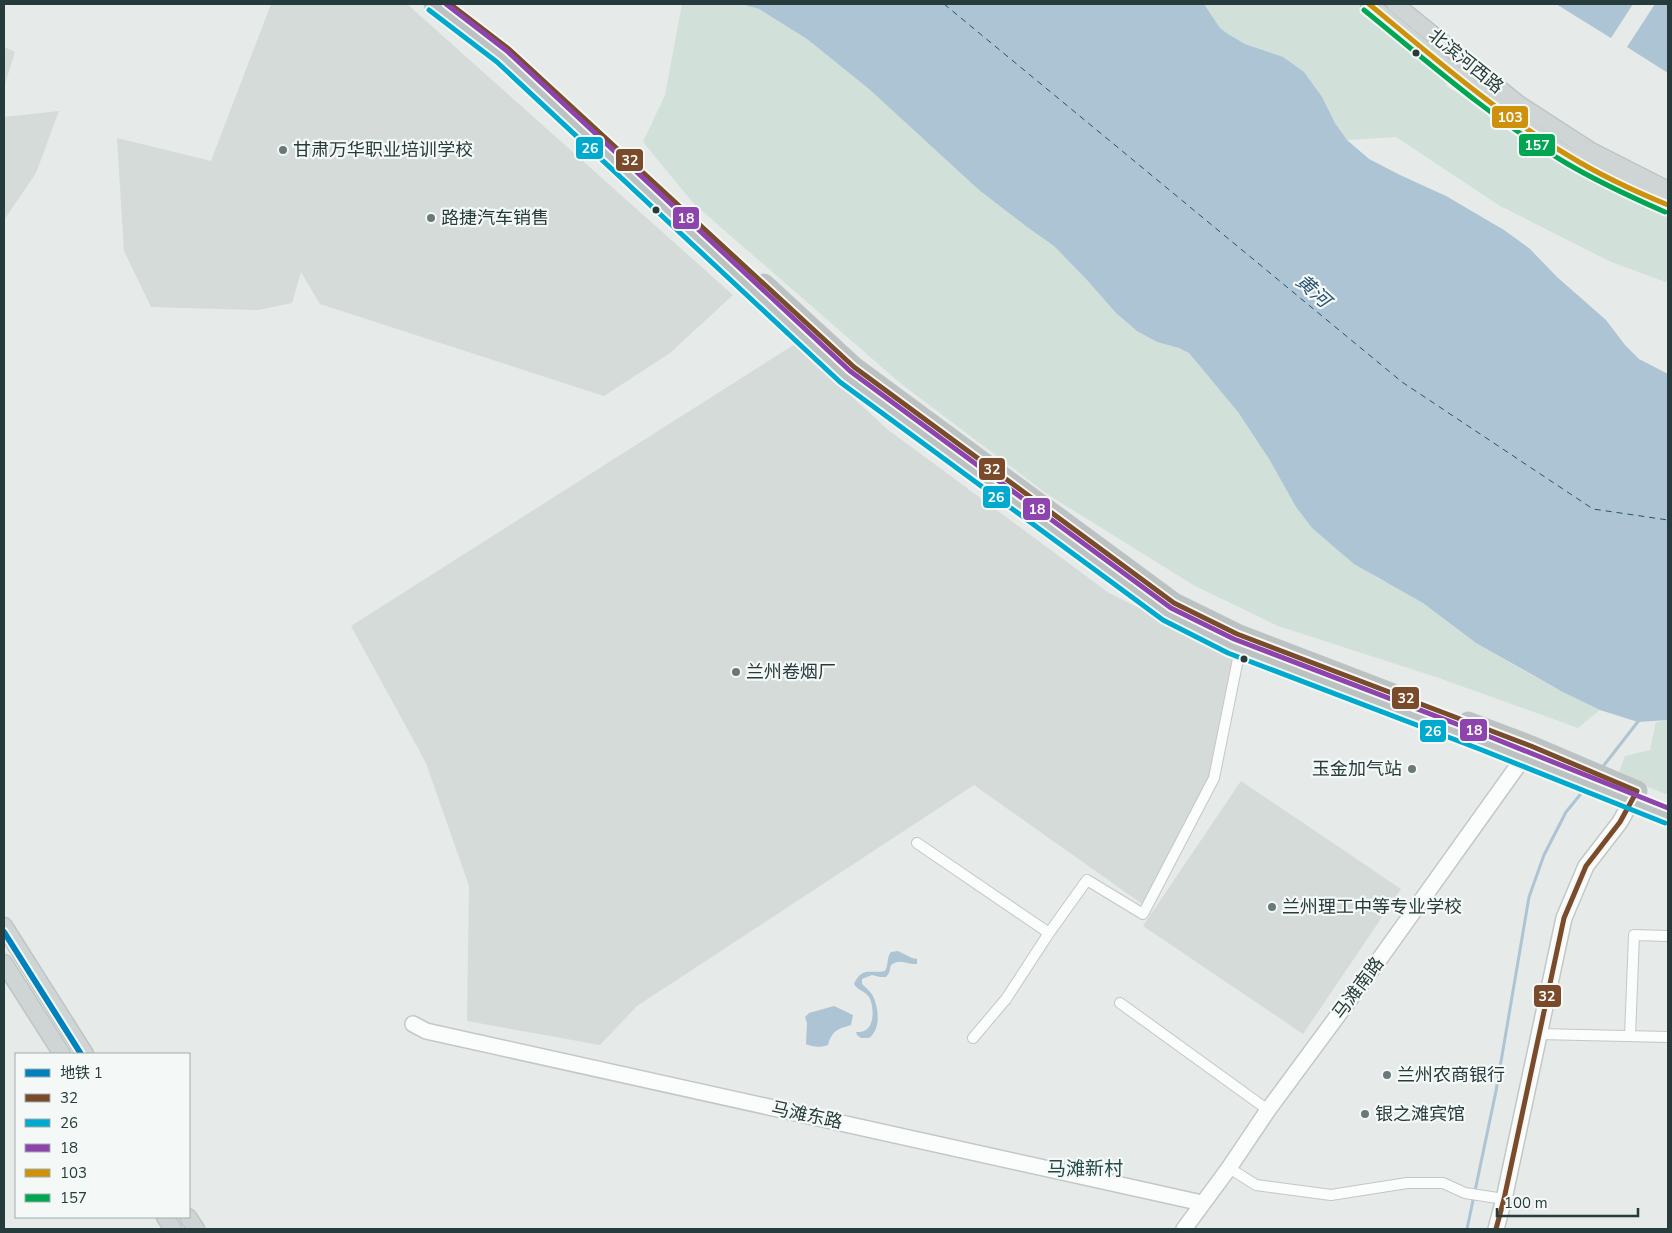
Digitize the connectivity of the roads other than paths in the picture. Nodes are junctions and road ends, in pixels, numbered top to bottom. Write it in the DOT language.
graph roads {
  1 [pos="434,4"];
  2 [pos="450,4"];
  3 [pos="1369,4"];
  4 [pos="1395,4"];
  5 [pos="1668,190"];
  6 [pos="1668,205"];
  7 [pos="1240,650"];
  8 [pos="1527,753"];
  9 [pos="1634,796"];
  10 [pos="1668,802"];
  11 [pos="1668,816"];
  12 [pos="917,843"];
  13 [pos="4,926"];
  14 [pos="1049,933"];
  15 [pos="1668,936"];
  16 [pos="4,963"];
  17 [pos="1120,1003"];
  18 [pos="413,1024"];
  19 [pos="1539,1034"];
  20 [pos="1630,1036"];
  21 [pos="1668,1037"];
  22 [pos="973,1038"];
  23 [pos="61,1053"];
  24 [pos="84,1053"];
  25 [pos="1268,1110"];
  26 [pos="1229,1168"];
  27 [pos="1504,1199"];
  28 [pos="1202,1203"];
  29 [pos="166,1218"];
  30 [pos="189,1218"];
  31 [pos="173,1229"];
  32 [pos="196,1229"];
  33 [pos="1184,1229"];
  34 [pos="1496,1229"];
  1 -- 7 [label="highway"];
  2 -- 8 [label="highway"];
  3 -- 6 [label="main road, 北滨河西路"];
  4 -- 5 [label="main road, 北滨河西路"];
  7 -- 8 [label="highway"];
  7 -- 14 [label="street"];
  8 -- 9 [label="highway"];
  8 -- 25 [label="main road, 马滩南路"];
  9 -- 10 [label="highway"];
  9 -- 11 [label="highway"];
  9 -- 19 [label="main road"];
  12 -- 14 [label="street"];
  13 -- 24 [label="main road"];
  14 -- 22 [label="street"];
  15 -- 20 [label="street"];
  16 -- 23 [label="main road"];
  17 -- 25 [label="street"];
  18 -- 28 [label="main road, 马滩东路"];
  19 -- 20 [label="street"];
  19 -- 27 [label="main road"];
  20 -- 21 [label="street"];
  25 -- 26 [label="main road, 马滩南路"];
  26 -- 27 [label="street"];
  26 -- 28 [label="main road, 马滩南路"];
  27 -- 34 [label="main road"];
  28 -- 33 [label="main road, 马滩南路"];
  29 -- 31 [label="main road"];
  30 -- 32 [label="main road"];
}
